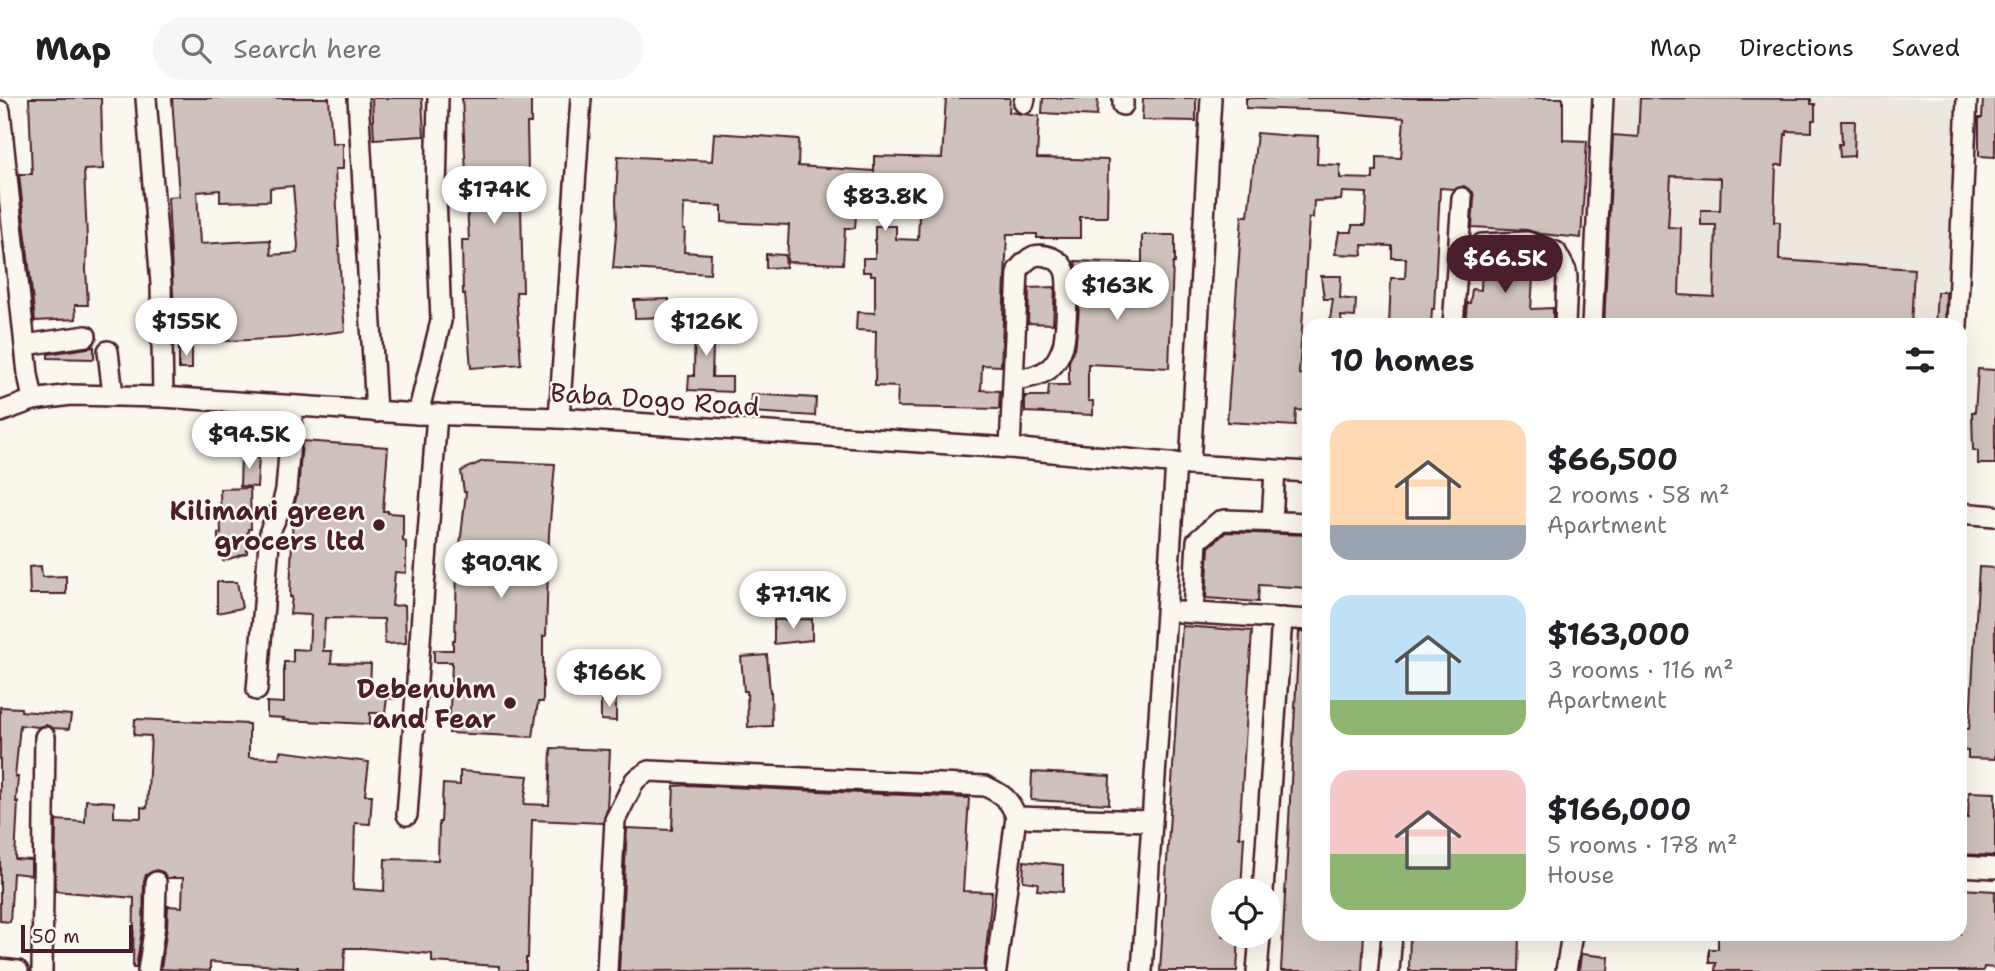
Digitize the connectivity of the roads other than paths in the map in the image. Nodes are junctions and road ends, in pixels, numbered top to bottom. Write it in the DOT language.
graph roads {
  1 [pos="146,98"];
  2 [pos="358,98"];
  3 [pos="438,98"];
  4 [pos="582,98"];
  5 [pos="1212,98"];
  6 [pos="1603,98"];
  7 [pos="1967,98"];
  8 [pos="0,111"];
  9 [pos="1462,198"];
  10 [pos="1482,244"];
  11 [pos="1454,318"];
  12 [pos="1564,318"];
  13 [pos="1592,318"];
  14 [pos="1957,318"];
  15 [pos="86,336"];
  16 [pos="25,345"];
  17 [pos="108,351"];
  18 [pos="1013,380"];
  19 [pos="113,396"];
  20 [pos="163,397"];
  21 [pos="33,400"];
  22 [pos="293,407"];
  23 [pos="0,412"];
  24 [pos="376,412"];
  25 [pos="427,414"];
  26 [pos="559,418"];
  27 [pos="1010,448"];
  28 [pos="1183,464"];
  29 [pos="1275,471"];
  30 [pos="1302,472"];
  31 [pos="1967,514"];
  32 [pos="1995,516"];
  33 [pos="1272,522"];
  34 [pos="1302,523"];
  35 [pos="1165,612"];
  36 [pos="1193,613"];
  37 [pos="1282,618"];
  38 [pos="1302,619"];
  39 [pos="257,690"];
  40 [pos="45,737"];
  41 [pos="407,815"];
  42 [pos="1016,817"];
  43 [pos="1152,821"];
  44 [pos="1967,866"];
  45 [pos="1995,868"];
  46 [pos="1264,878"];
  47 [pos="156,882"];
  48 [pos="1391,941"];
  49 [pos="1571,941"];
  50 [pos="1259,948"];
  51 [pos="0,969"];
  52 [pos="18,971"];
  53 [pos="42,971"];
  54 [pos="148,971"];
  55 [pos="607,971"];
  56 [pos="996,971"];
  57 [pos="1142,971"];
  58 [pos="1258,971"];
  59 [pos="1389,971"];
  60 [pos="1566,971"];
  1 -- 20 [label="street"];
  2 -- 24 [label="street"];
  3 -- 25 [label="street"];
  4 -- 26 [label="street"];
  5 -- 28 [label="street"];
  6 -- 13 [label="street"];
  7 -- 14 [label="street"];
  8 -- 16 [label="street"];
  9 -- 11 [label="street"];
  10 -- 12 [label="street"];
  15 -- 16 [label="street"];
  16 -- 21 [label="street"];
  17 -- 19 [label="street"];
  18 -- 18 [label="street"];
  18 -- 27 [label="street"];
  19 -- 20 [label="street, Baba Dogo Road"];
  19 -- 21 [label="street, Baba Dogo Road"];
  20 -- 22 [label="street, Baba Dogo Road"];
  21 -- 23 [label="street, Baba Dogo Road"];
  22 -- 24 [label="street, Baba Dogo Road"];
  22 -- 39 [label="street"];
  24 -- 25 [label="street, Baba Dogo Road"];
  25 -- 26 [label="street, Baba Dogo Road"];
  25 -- 41 [label="street"];
  26 -- 27 [label="street, Baba Dogo Road"];
  27 -- 28 [label="street, Baba Dogo Road"];
  28 -- 29 [label="street, Baba Dogo Road"];
  28 -- 35 [label="street"];
  29 -- 30 [label="street, Baba Dogo Road"];
  29 -- 33 [label="street"];
  31 -- 32 [label="street"];
  33 -- 34 [label="street"];
  33 -- 36 [label="street"];
  35 -- 36 [label="street"];
  35 -- 43 [label="street"];
  36 -- 37 [label="street"];
  37 -- 38 [label="street"];
  37 -- 46 [label="street"];
  40 -- 53 [label="street"];
  42 -- 43 [label="street"];
  42 -- 55 [label="street"];
  42 -- 56 [label="street"];
  43 -- 57 [label="street"];
  44 -- 45 [label="street"];
  47 -- 54 [label="street"];
  48 -- 59 [label="street"];
  49 -- 60 [label="street"];
  50 -- 58 [label="street"];
  51 -- 52 [label="street"];
}
